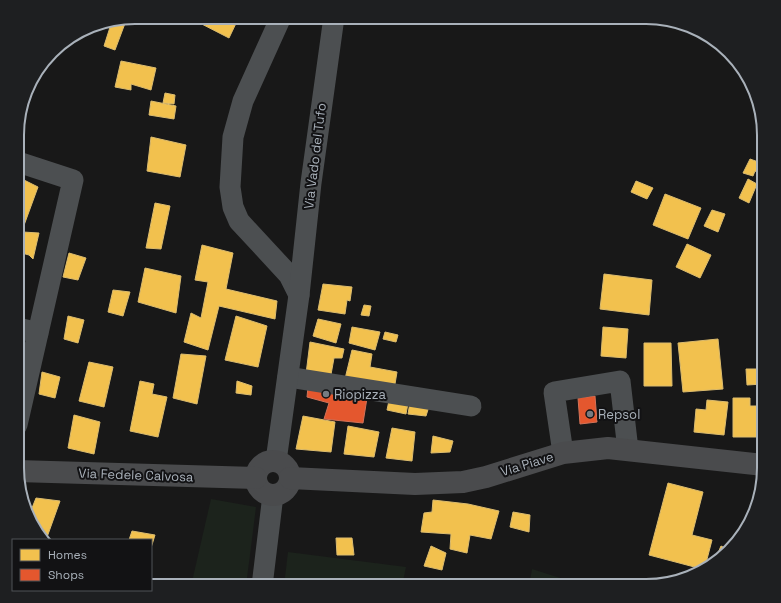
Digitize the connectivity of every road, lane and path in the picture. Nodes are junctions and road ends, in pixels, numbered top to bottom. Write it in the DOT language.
graph roads {
  1 [pos="278,24"];
  2 [pos="333,24"];
  3 [pos="24,164"];
  4 [pos="299,295"];
  5 [pos="24,330"];
  6 [pos="38,333"];
  7 [pos="288,377"];
  8 [pos="24,394"];
  9 [pos="472,406"];
  10 [pos="628,450"];
  11 [pos="563,453"];
  12 [pos="276,461"];
  13 [pos="757,464"];
  14 [pos="24,471"];
  15 [pos="256,478"];
  16 [pos="290,478"];
  17 [pos="273,495"];
  18 [pos="263,579"];
  1 -- 4 [label="street"];
  2 -- 4 [label="street, Via Vado del Tufo"];
  3 -- 6 [label="street"];
  4 -- 7 [label="street, Via Vado del Tufo"];
  5 -- 6 [label="street"];
  6 -- 8 [label="street"];
  7 -- 9 [label="street"];
  7 -- 12 [label="street, Via Vado del Tufo"];
  10 -- 11 [label="main road, Via Piave"];
  10 -- 11 [label="street"];
  10 -- 13 [label="main road, Via Piave"];
  11 -- 16 [label="main road, Via Piave"];
  12 -- 15 [label="main road"];
  12 -- 16 [label="main road"];
  14 -- 15 [label="main road, Via Fedele Calvosa"];
  15 -- 17 [label="main road"];
  16 -- 17 [label="main road"];
  17 -- 18 [label="street"];
}
